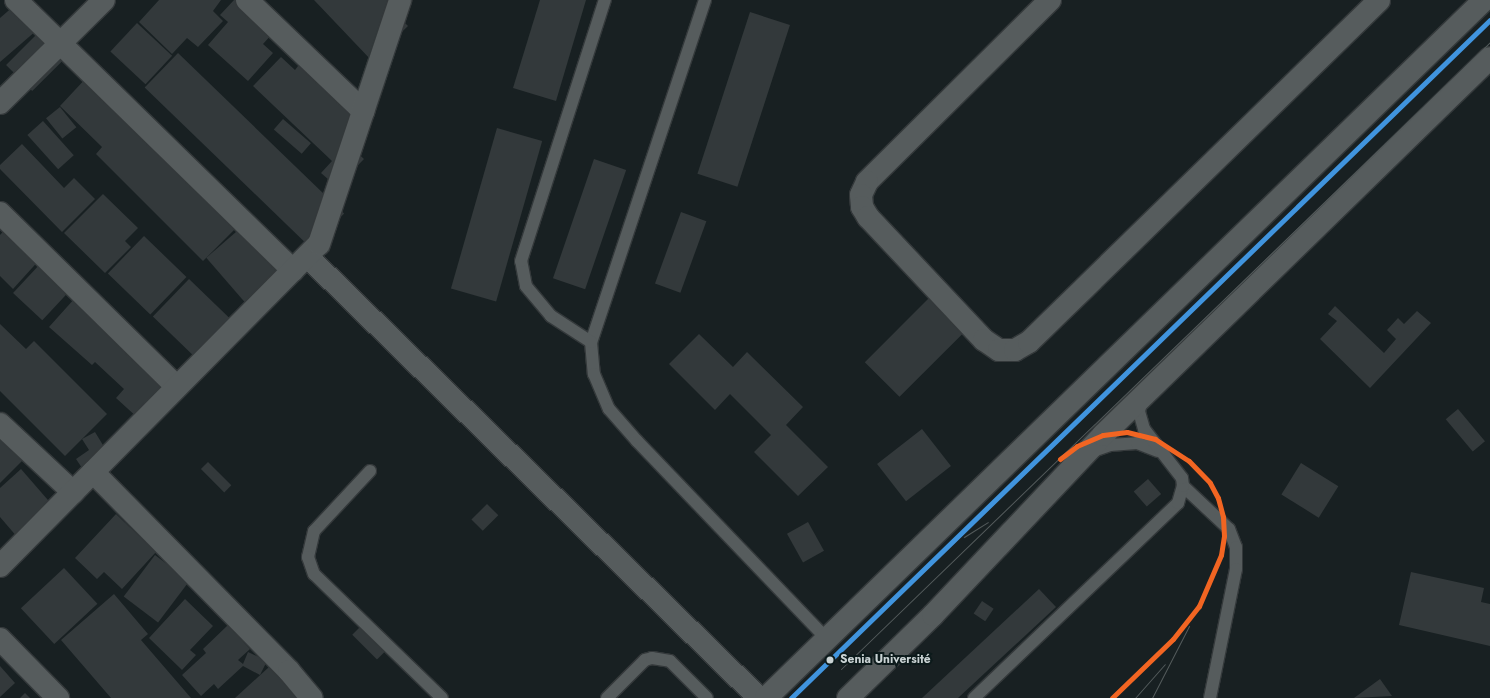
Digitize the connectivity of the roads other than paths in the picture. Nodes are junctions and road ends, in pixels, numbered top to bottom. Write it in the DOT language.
graph roads {
  1 [pos="16,0"];
  2 [pos="104,0"];
  3 [pos="247,0"];
  4 [pos="400,0"];
  5 [pos="605,0"];
  6 [pos="706,0"];
  7 [pos="1050,0"];
  8 [pos="1379,0"];
  9 [pos="1484,0"];
  10 [pos="59,43"];
  11 [pos="1490,58"];
  12 [pos="0,103"];
  13 [pos="363,111"];
  14 [pos="0,213"];
  15 [pos="300,263"];
  16 [pos="591,342"];
  17 [pos="177,387"];
  18 [pos="1144,395"];
  19 [pos="0,424"];
  20 [pos="1159,452"];
  21 [pos="1084,455"];
  22 [pos="370,471"];
  23 [pos="93,472"];
  24 [pos="1183,486"];
  25 [pos="73,492"];
  26 [pos="0,566"];
  27 [pos="0,639"];
  28 [pos="827,639"];
  29 [pos="58,698"];
  30 [pos="312,698"];
  31 [pos="442,698"];
  32 [pos="607,698"];
  33 [pos="707,698"];
  34 [pos="758,698"];
  35 [pos="766,698"];
  36 [pos="848,698"];
  37 [pos="974,698"];
  38 [pos="1210,698"];
  1 -- 10 [label="street"];
  2 -- 10 [label="street"];
  3 -- 13 [label="street"];
  4 -- 13 [label="street"];
  5 -- 16 [label="lane"];
  6 -- 16 [label="lane"];
  7 -- 8 [label="street"];
  9 -- 28 [label="street"];
  10 -- 12 [label="street"];
  10 -- 15 [label="street"];
  11 -- 18 [label="street"];
  13 -- 15 [label="street"];
  14 -- 17 [label="street"];
  15 -- 17 [label="street"];
  15 -- 34 [label="street"];
  16 -- 28 [label="lane"];
  17 -- 23 [label="street"];
  18 -- 20 [label="lane"];
  18 -- 21 [label="street"];
  19 -- 25 [label="street"];
  20 -- 21 [label="lane"];
  20 -- 24 [label="lane"];
  21 -- 36 [label="street"];
  22 -- 31 [label="lane"];
  23 -- 25 [label="street"];
  23 -- 30 [label="street"];
  24 -- 37 [label="lane"];
  24 -- 38 [label="lane"];
  25 -- 26 [label="street"];
  27 -- 29 [label="street"];
  28 -- 35 [label="street"];
  32 -- 33 [label="lane"];
}
